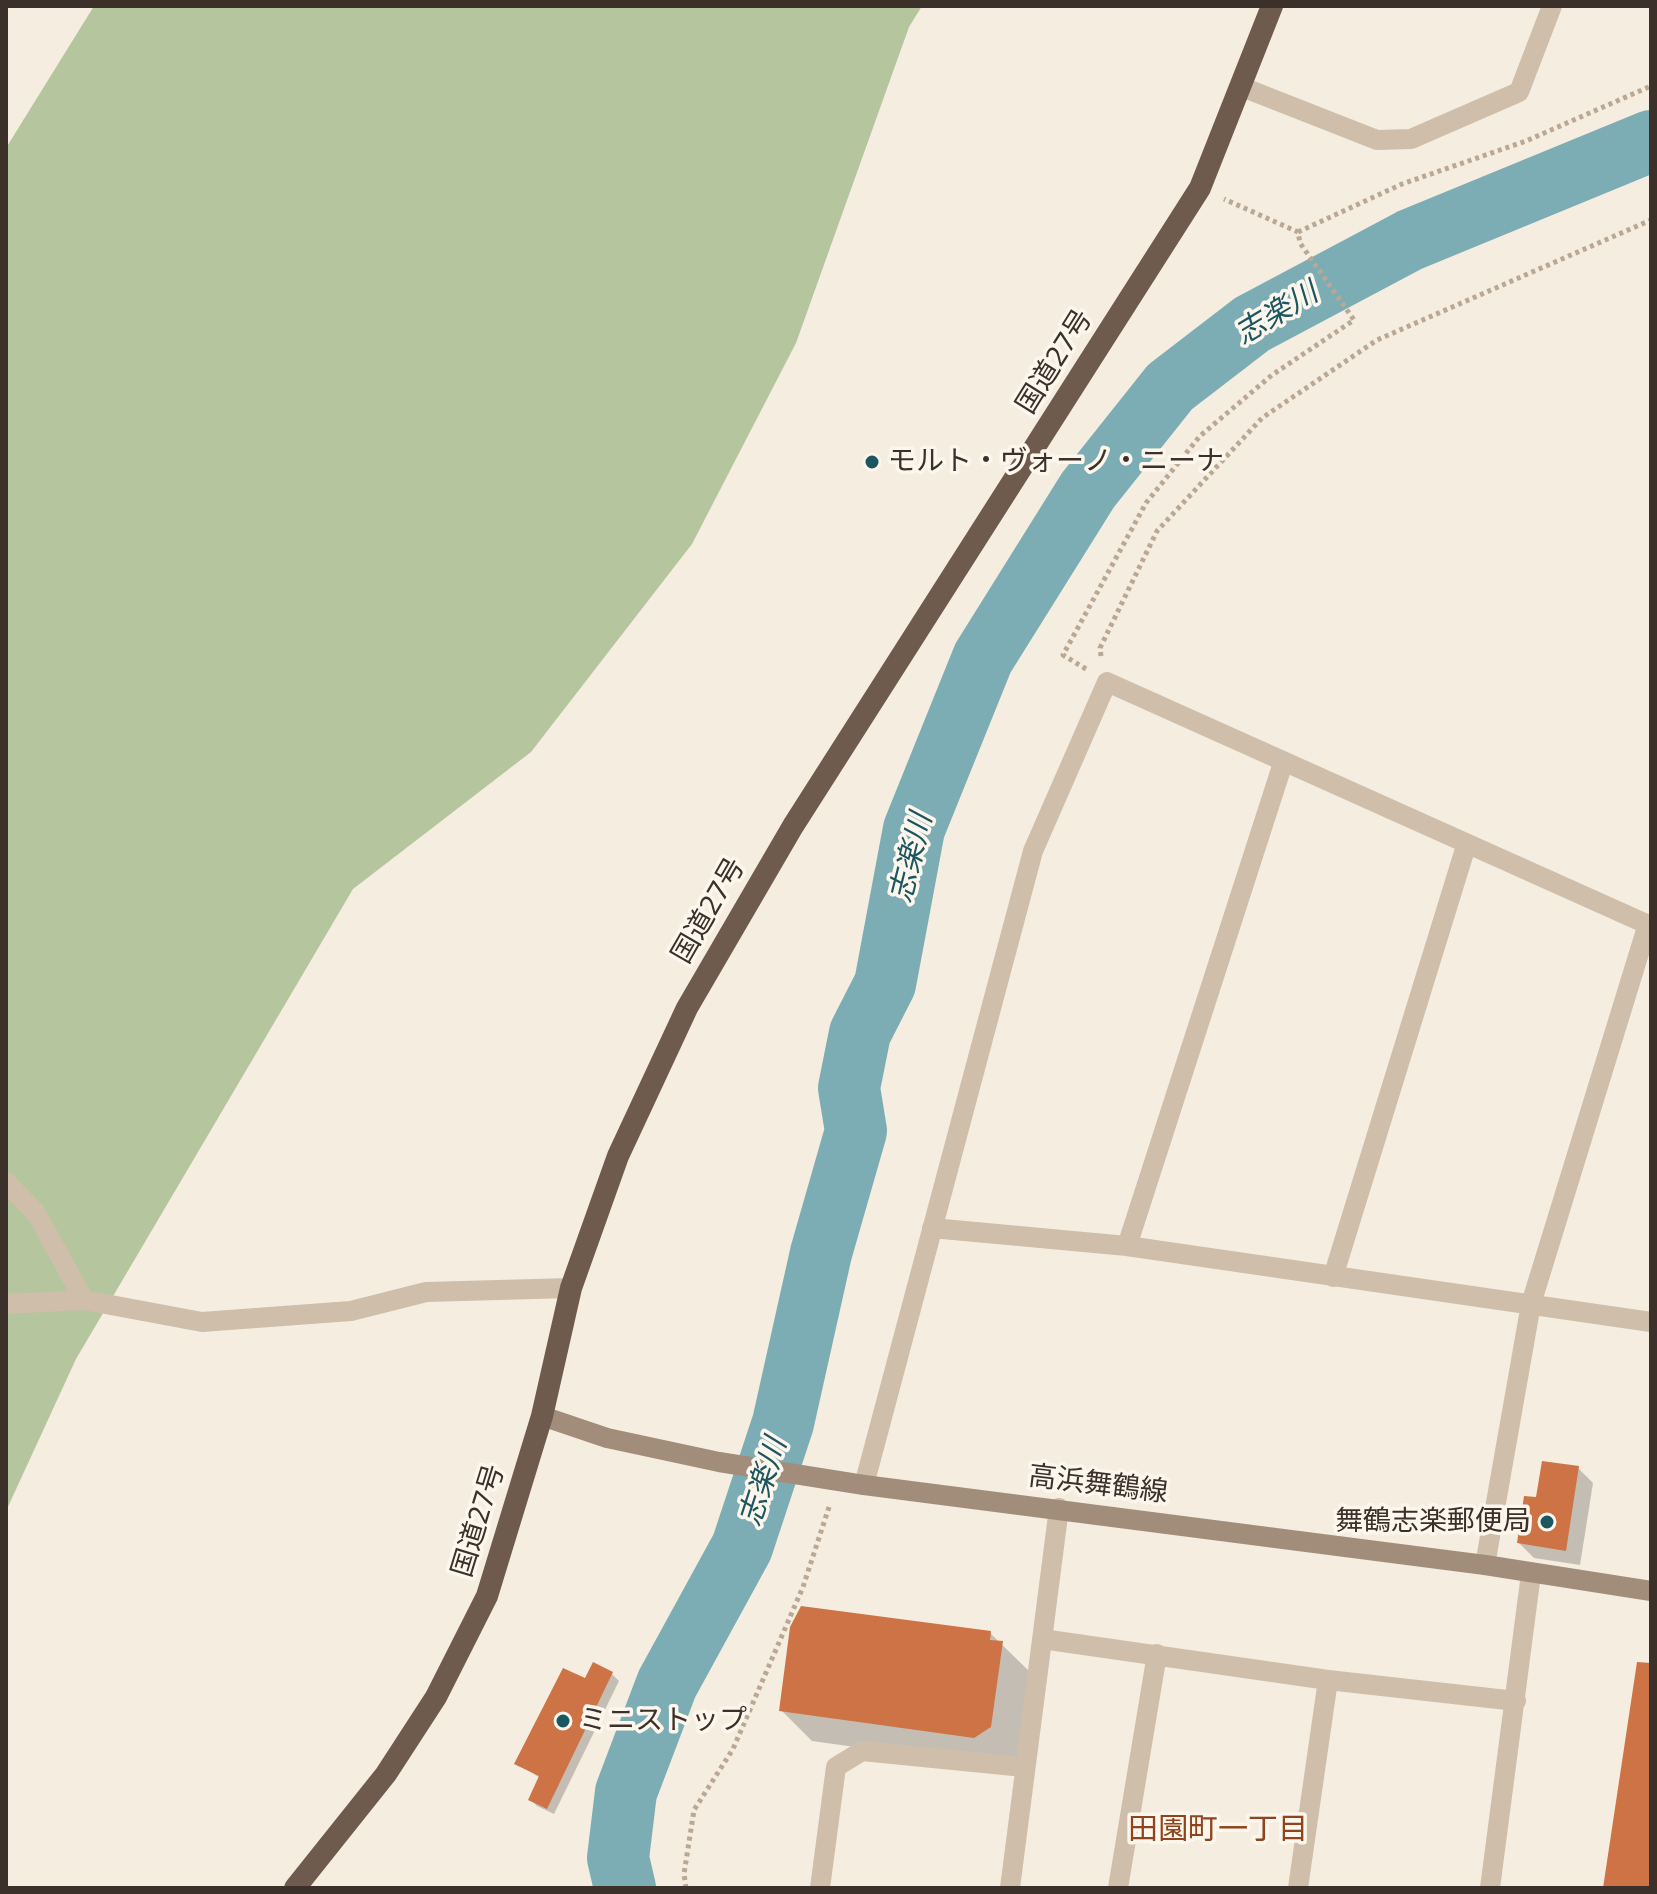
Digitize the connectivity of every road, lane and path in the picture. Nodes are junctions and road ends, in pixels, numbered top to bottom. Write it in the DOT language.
graph roads {
  1 [pos="1272,6"];
  2 [pos="1552,6"];
  3 [pos="1651,86"];
  4 [pos="1242,87"];
  5 [pos="1200,188"];
  6 [pos="1651,220"];
  7 [pos="1298,232"];
  8 [pos="1063,655"];
  9 [pos="1107,682"];
  10 [pos="1283,763"];
  11 [pos="1466,846"];
  12 [pos="1649,925"];
  13 [pos="6,1182"];
  14 [pos="932,1228"];
  15 [pos="1127,1246"];
  16 [pos="1333,1277"];
  17 [pos="571,1288"];
  18 [pos="84,1300"];
  19 [pos="6,1304"];
  20 [pos="1531,1304"];
  21 [pos="1651,1322"];
  22 [pos="542,1416"];
  23 [pos="837,1480"];
  24 [pos="864,1485"];
  25 [pos="1059,1508"];
  26 [pos="1485,1565"];
  27 [pos="1531,1574"];
  28 [pos="1651,1591"];
  29 [pos="1042,1639"];
  30 [pos="1157,1654"];
  31 [pos="1328,1680"];
  32 [pos="1516,1701"];
  33 [pos="1024,1767"];
  34 [pos="295,1888"];
  35 [pos="686,1888"];
  36 [pos="820,1888"];
  37 [pos="1010,1888"];
  38 [pos="1118,1888"];
  39 [pos="1298,1888"];
  40 [pos="1490,1888"];
  1 -- 4 [label="highway, 国道27号"];
  2 -- 4 [label="street"];
  3 -- 7 [label="path"];
  4 -- 5 [label="highway, 国道27号"];
  5 -- 7 [label="path"];
  5 -- 17 [label="highway, 国道27号"];
  6 -- 9 [label="path"];
  7 -- 8 [label="path"];
  9 -- 10 [label="street"];
  9 -- 14 [label="street"];
  10 -- 11 [label="street"];
  10 -- 15 [label="street"];
  11 -- 12 [label="street"];
  11 -- 16 [label="street"];
  12 -- 20 [label="street"];
  13 -- 18 [label="street"];
  14 -- 15 [label="street"];
  14 -- 24 [label="street"];
  15 -- 16 [label="street"];
  16 -- 20 [label="street"];
  17 -- 18 [label="street"];
  17 -- 22 [label="highway, 国道27号"];
  18 -- 19 [label="street"];
  20 -- 21 [label="street"];
  20 -- 26 [label="street"];
  22 -- 23 [label="main road, 高浜舞鶴線"];
  22 -- 34 [label="highway, 国道27号"];
  23 -- 24 [label="main road, 高浜舞鶴線"];
  23 -- 35 [label="path"];
  24 -- 25 [label="main road, 高浜舞鶴線"];
  25 -- 26 [label="main road, 高浜舞鶴線"];
  25 -- 29 [label="street"];
  26 -- 27 [label="main road, 高浜舞鶴線"];
  27 -- 28 [label="main road, 高浜舞鶴線"];
  27 -- 32 [label="street"];
  29 -- 30 [label="street"];
  29 -- 33 [label="street"];
  30 -- 31 [label="street"];
  30 -- 38 [label="street"];
  31 -- 32 [label="street"];
  31 -- 39 [label="street"];
  32 -- 40 [label="street"];
  33 -- 36 [label="street"];
  33 -- 37 [label="street"];
}
